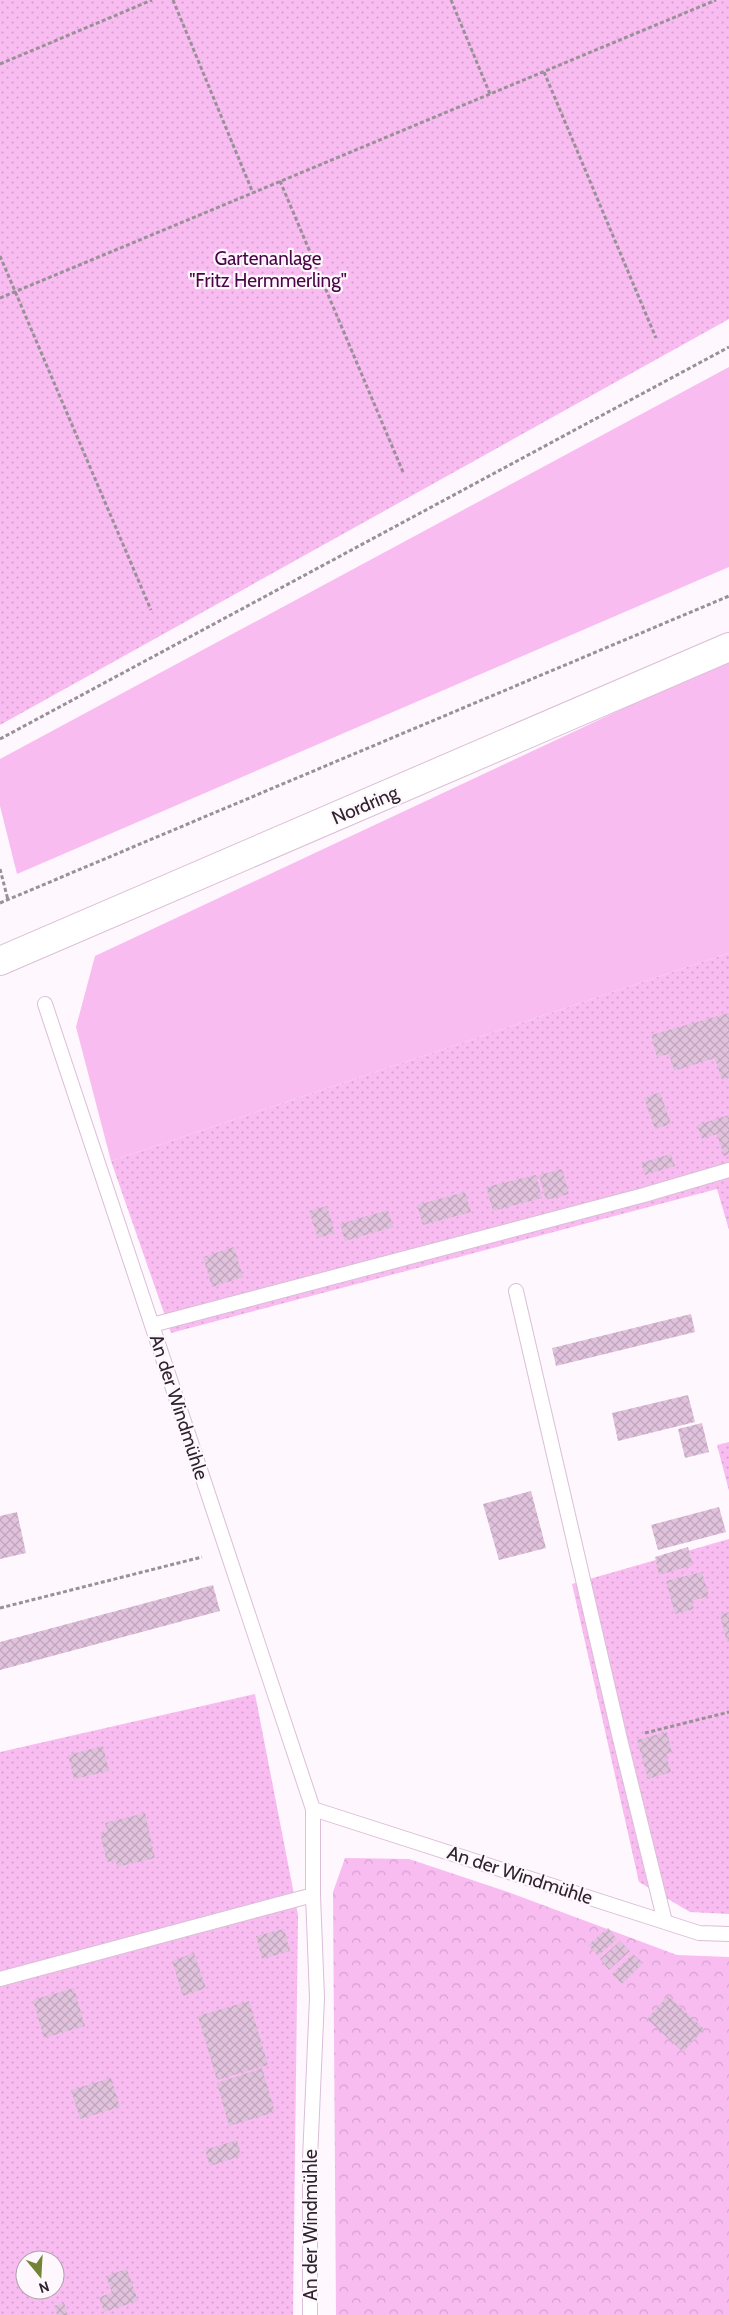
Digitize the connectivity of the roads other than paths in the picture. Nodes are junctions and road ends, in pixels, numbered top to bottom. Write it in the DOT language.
graph roads {
  1 [pos="729,647"];
  2 [pos="0,961"];
  3 [pos="45,1004"];
  4 [pos="729,1170"];
  5 [pos="516,1291"];
  6 [pos="152,1325"];
  7 [pos="313,1809"];
  8 [pos="313,1895"];
  9 [pos="665,1922"];
  10 [pos="729,1934"];
  11 [pos="0,1979"];
  12 [pos="310,2315"];
  1 -- 2 [label="main road, Nordring"];
  3 -- 6 [label="lane, An der Windmühle"];
  4 -- 6 [label="lane"];
  5 -- 9 [label="lane"];
  6 -- 7 [label="lane, An der Windmühle"];
  7 -- 8 [label="lane, An der Windmühle"];
  7 -- 9 [label="lane, An der Windmühle"];
  8 -- 11 [label="lane"];
  8 -- 12 [label="lane, An der Windmühle"];
  9 -- 10 [label="lane, An der Windmühle"];
}
